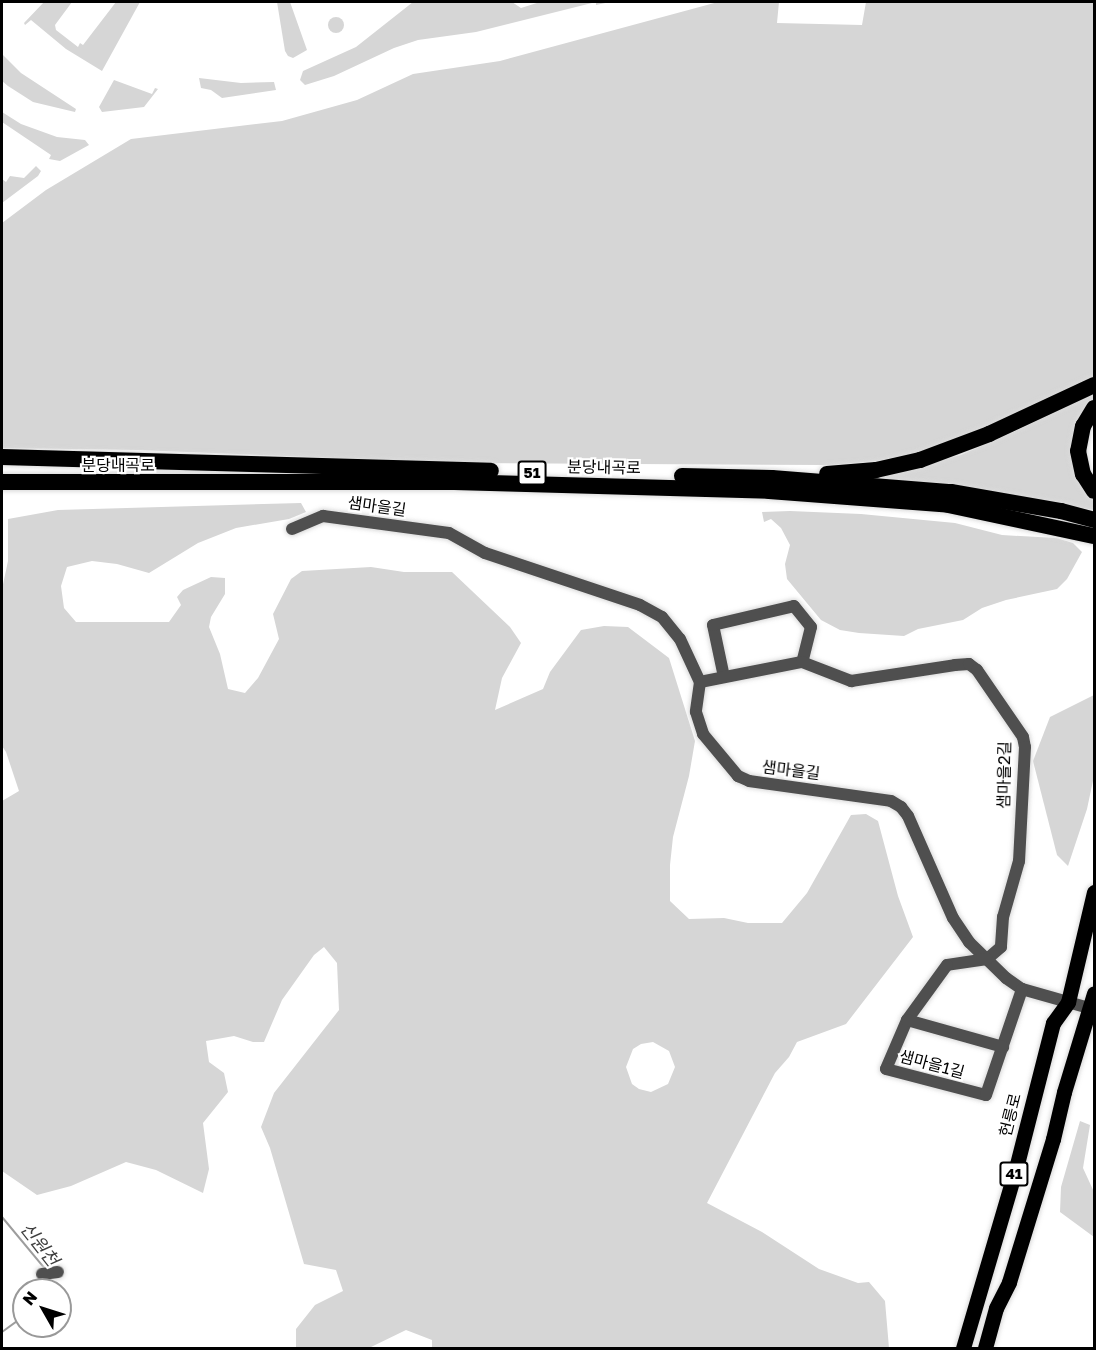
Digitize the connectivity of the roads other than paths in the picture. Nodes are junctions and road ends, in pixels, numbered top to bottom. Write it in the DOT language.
graph roads {
  1 [pos="1095,385"];
  2 [pos="1095,408"];
  3 [pos="2,457"];
  4 [pos="772,478"];
  5 [pos="2,482"];
  6 [pos="1095,491"];
  7 [pos="1060,519"];
  8 [pos="1095,520"];
  9 [pos="292,529"];
  10 [pos="1095,536"];
  11 [pos="802,662"];
  12 [pos="724,677"];
  13 [pos="700,682"];
  14 [pos="1095,892"];
  15 [pos="987,959"];
  16 [pos="1022,989"];
  17 [pos="1095,993"];
  18 [pos="1068,1002"];
  19 [pos="1089,1008"];
  20 [pos="907,1020"];
  21 [pos="1003,1047"];
  22 [pos="58,1272"];
  23 [pos="42,1274"];
  24 [pos="963,1348"];
  25 [pos="985,1348"];
  1 -- 4 [label="highway"];
  2 -- 6 [label="highway"];
  3 -- 4 [label="highway, 분당내곡로 / 51"];
  4 -- 7 [label="highway, 분당내곡로 / 51"];
  5 -- 7 [label="highway, 분당내곡로 / 51"];
  7 -- 8 [label="highway, 분당내곡로 / 51"];
  7 -- 10 [label="highway, 분당내곡로 / 51"];
  9 -- 13 [label="street, 샘마을길"];
  11 -- 12 [label="street"];
  11 -- 12 [label="street"];
  11 -- 15 [label="street, 샘마을2길"];
  12 -- 13 [label="street"];
  13 -- 15 [label="street, 샘마을길"];
  14 -- 18 [label="main road, 헌릉로 / 41"];
  15 -- 16 [label="street, 샘마을길"];
  15 -- 20 [label="street, 샘마을1길"];
  16 -- 18 [label="street, 샘마을길"];
  16 -- 21 [label="street"];
  17 -- 19 [label="main road, 41"];
  18 -- 19 [label="street, 샘마을길"];
  18 -- 24 [label="main road, 헌릉로 / 41"];
  19 -- 25 [label="main road, 41"];
  20 -- 21 [label="street"];
  20 -- 21 [label="street, 샘마을1길"];
  22 -- 23 [label="street"];
}
